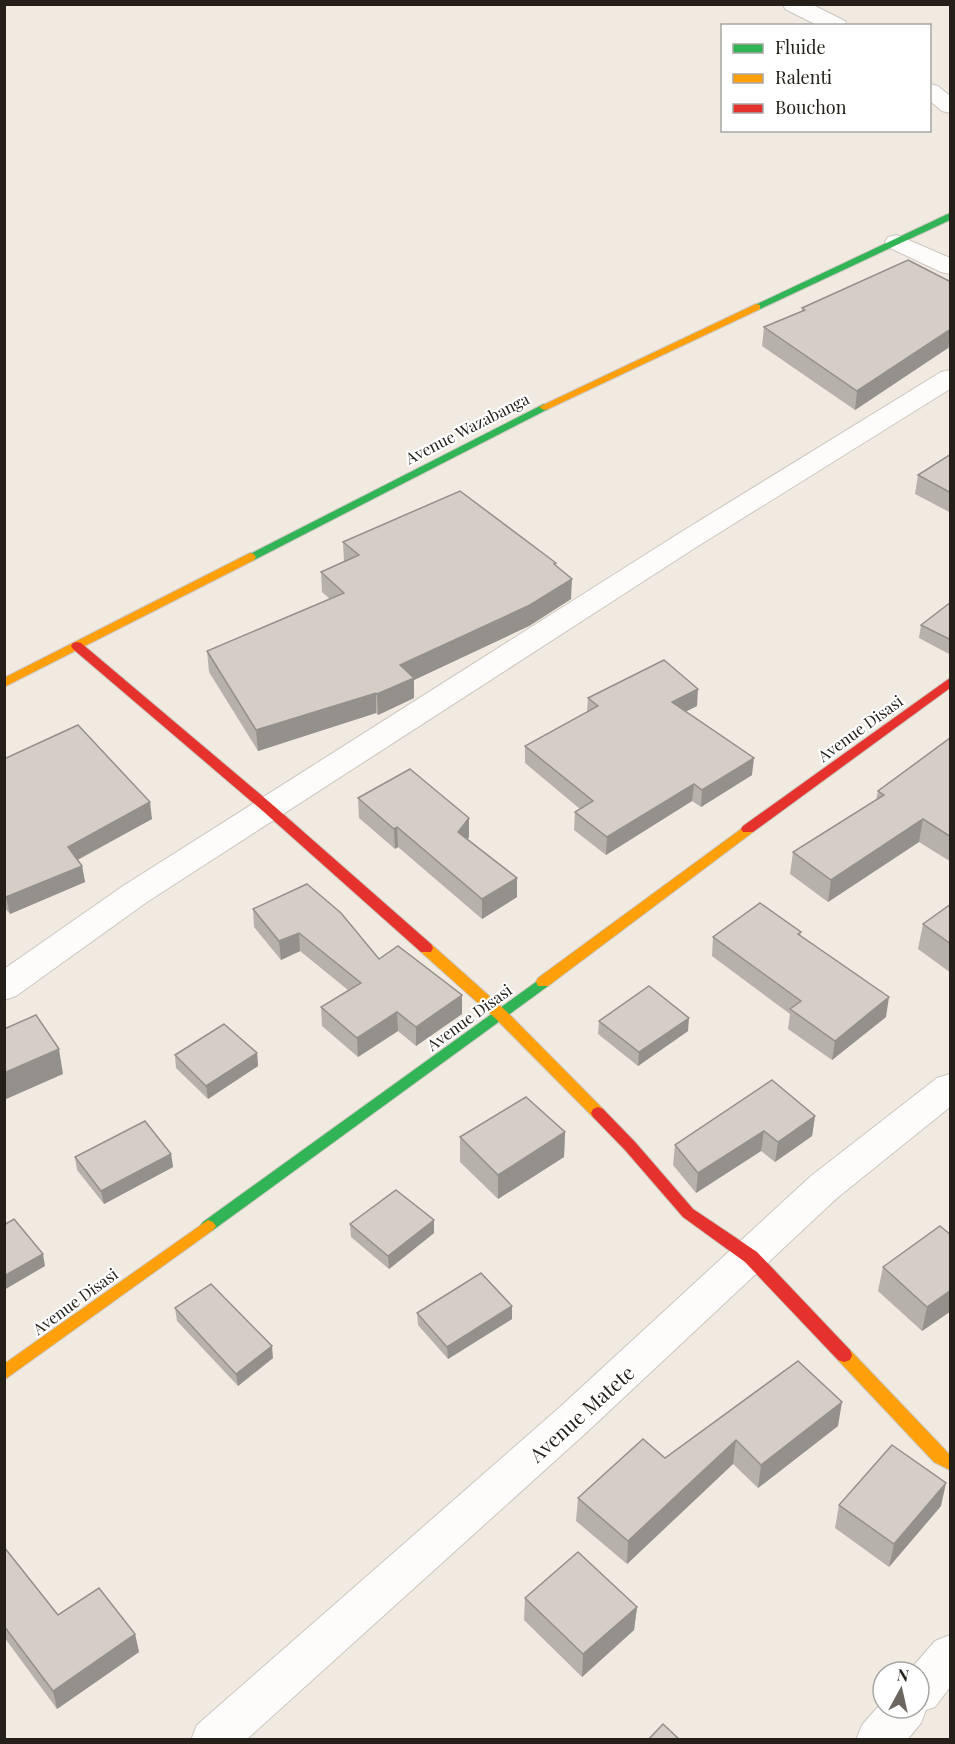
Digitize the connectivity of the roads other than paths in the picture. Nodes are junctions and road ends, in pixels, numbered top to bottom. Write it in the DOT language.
graph roads {
  1 [pos="793,4"];
  2 [pos="837,4"];
  3 [pos="833,24"];
  4 [pos="850,24"];
  5 [pos="931,92"];
  6 [pos="951,106"];
  7 [pos="951,216"];
  8 [pos="897,242"];
  9 [pos="951,267"];
  10 [pos="951,378"];
  11 [pos="77,646"];
  12 [pos="951,682"];
  13 [pos="4,683"];
  14 [pos="269,809"];
  15 [pos="4,987"];
  16 [pos="501,1015"];
  17 [pos="951,1088"];
  18 [pos="752,1257"];
  19 [pos="4,1373"];
  20 [pos="951,1463"];
  21 [pos="951,1655"];
  22 [pos="931,1678"];
  23 [pos="895,1720"];
  24 [pos="213,1740"];
  25 [pos="878,1740"];
  1 -- 3 [label="street"];
  2 -- 4 [label="street"];
  5 -- 6 [label="street"];
  7 -- 8 [label="street, Avenue Wazabanga"];
  8 -- 9 [label="street"];
  8 -- 11 [label="street, Avenue Wazabanga"];
  10 -- 14 [label="street"];
  11 -- 13 [label="street, Avenue Wazabanga"];
  11 -- 14 [label="street"];
  12 -- 16 [label="street, Avenue Disasi"];
  14 -- 15 [label="street"];
  14 -- 16 [label="street"];
  16 -- 18 [label="street"];
  16 -- 19 [label="street, Avenue Disasi"];
  17 -- 18 [label="street, Avenue Matete"];
  18 -- 20 [label="street"];
  18 -- 24 [label="street, Avenue Matete"];
  21 -- 22 [label="street"];
  23 -- 25 [label="street"];
}
